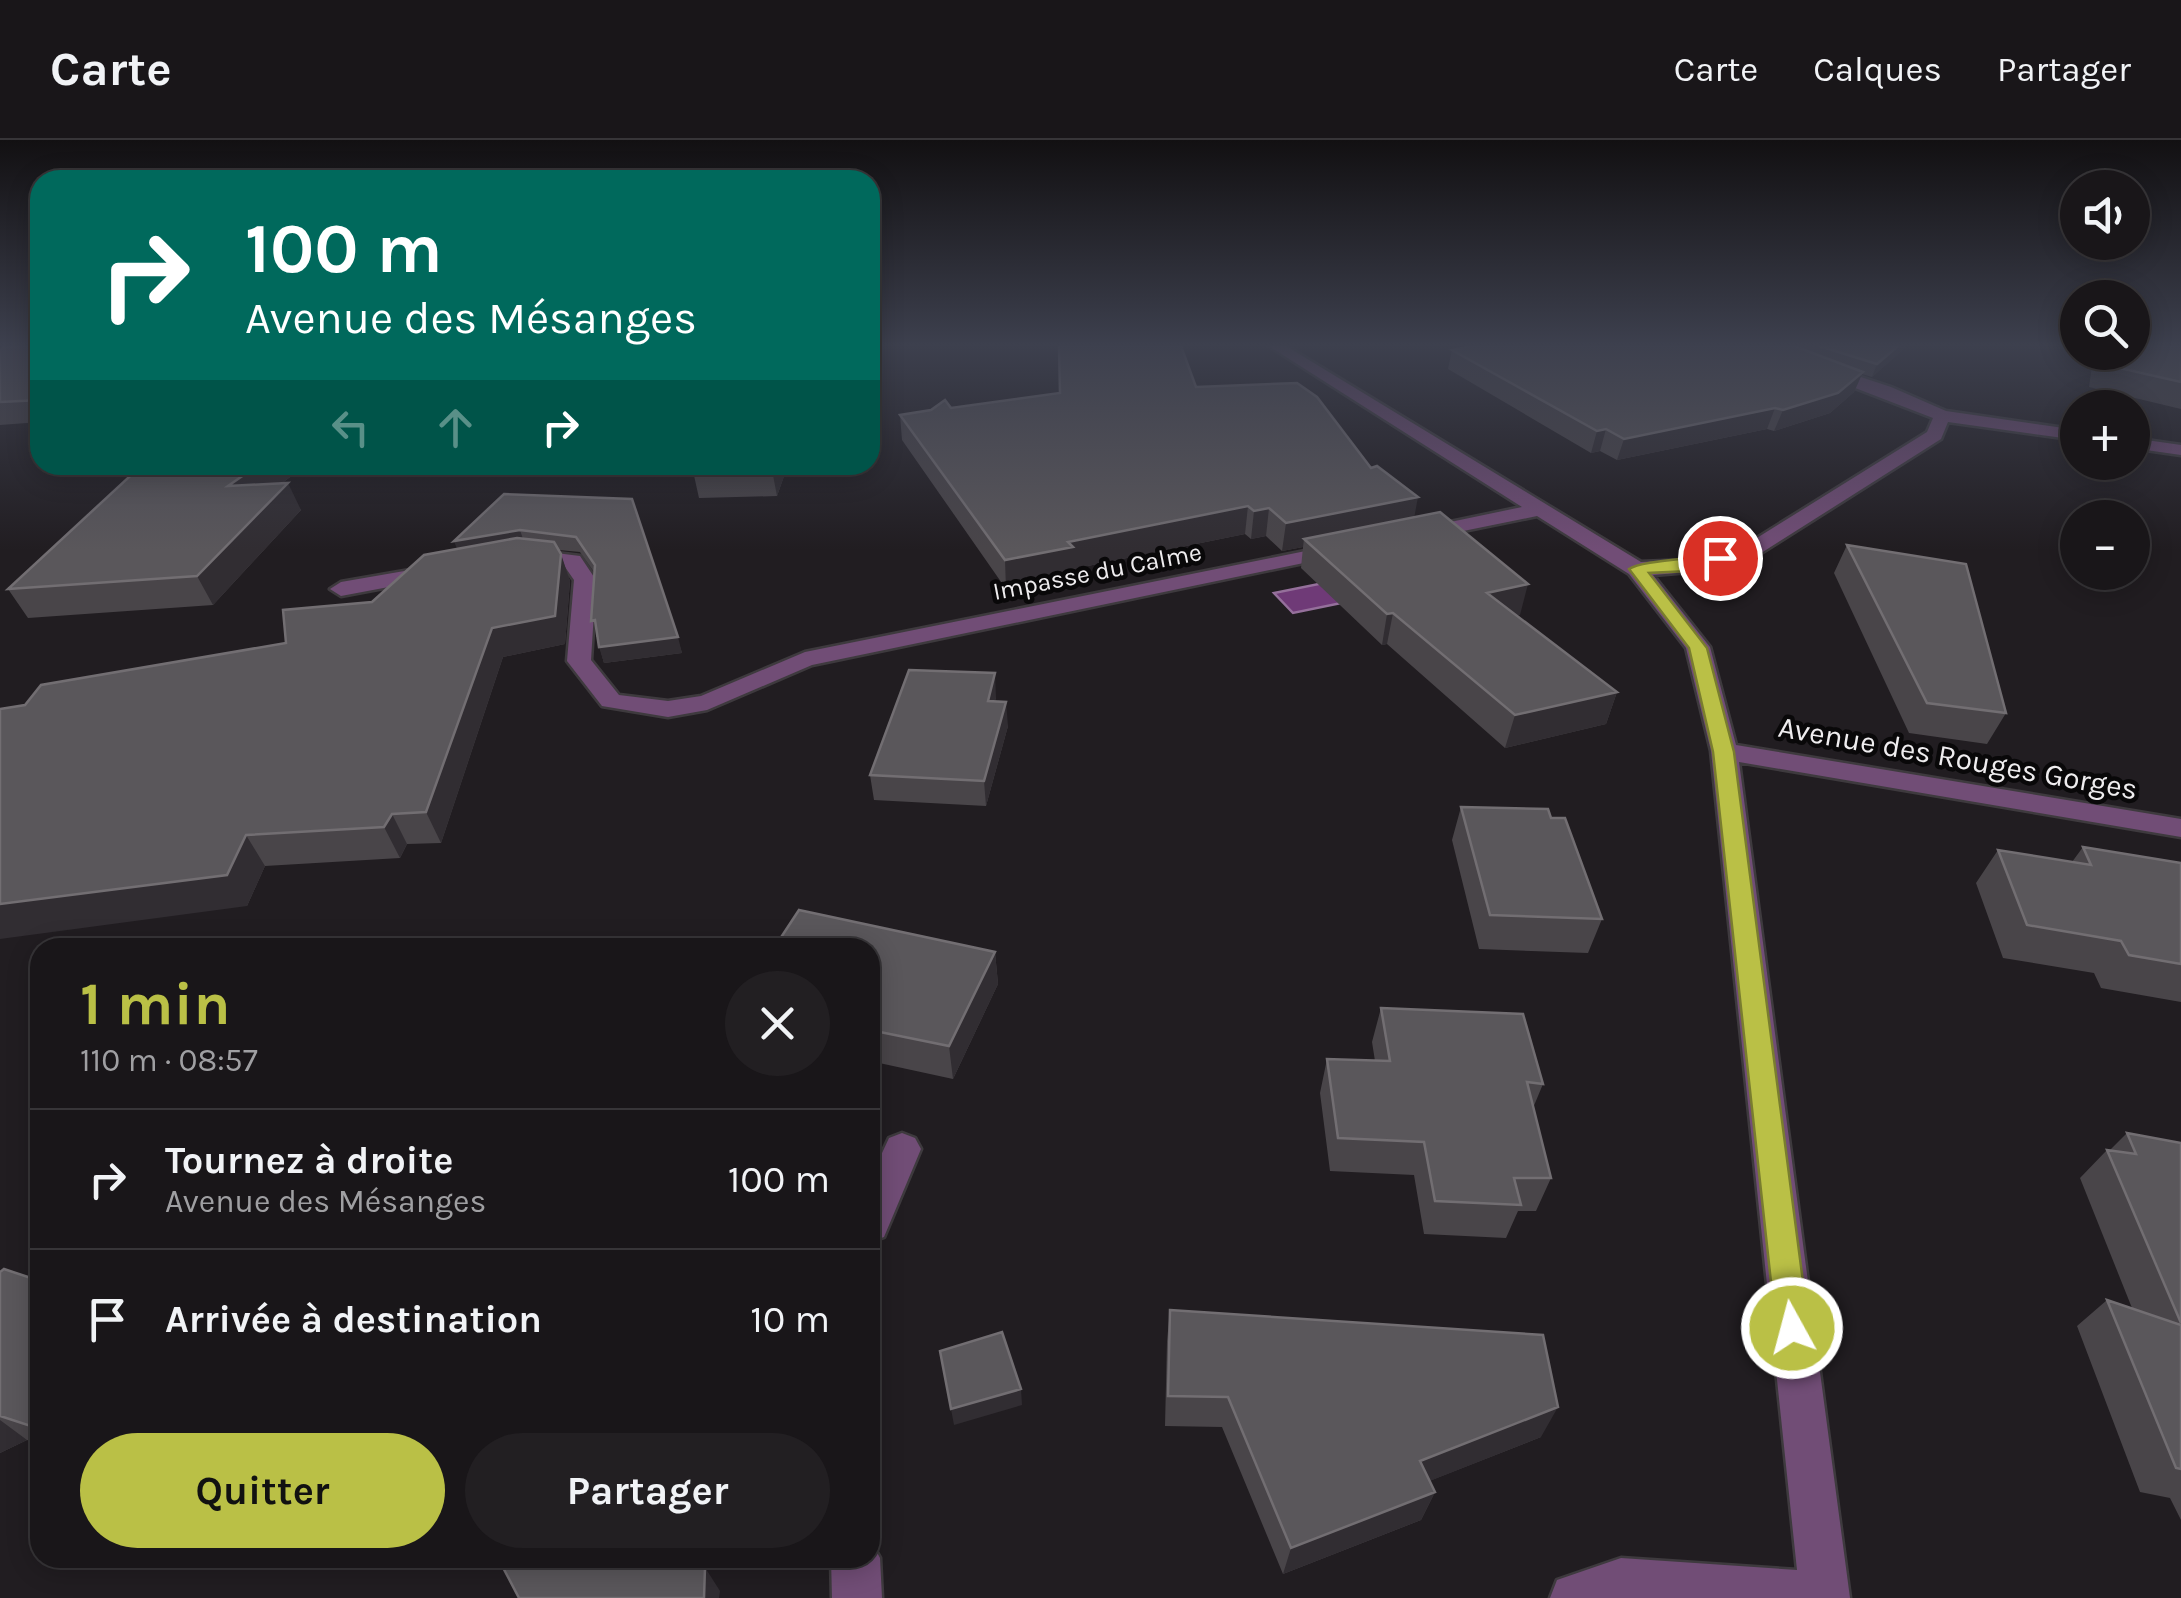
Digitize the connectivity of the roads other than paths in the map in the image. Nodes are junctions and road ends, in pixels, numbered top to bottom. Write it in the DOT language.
graph roads {
  1 [pos="1389,414"];
  2 [pos="1937,414"];
  3 [pos="1942,416"];
  4 [pos="2060,433"];
  5 [pos="2150,446"];
  6 [pos="2181,450"];
  7 [pos="1544,508"];
  8 [pos="508,558"];
  9 [pos="471,565"];
  10 [pos="1637,569"];
  11 [pos="341,589"];
  12 [pos="1724,752"];
  13 [pos="2181,828"];
  14 [pos="902,1149"];
  15 [pos="880,1201"];
  16 [pos="855,1568"];
  17 [pos="1824,1597"];
  18 [pos="858,1598"];
  19 [pos="1575,1598"];
  1 -- 7 [label="street"];
  2 -- 3 [label="street"];
  3 -- 4 [label="street"];
  3 -- 10 [label="street"];
  5 -- 6 [label="street"];
  7 -- 8 [label="street, Impasse du Calme"];
  7 -- 10 [label="street"];
  9 -- 11 [label="street"];
  10 -- 12 [label="street"];
  12 -- 13 [label="street, Avenue des Rouges Gorges"];
  12 -- 17 [label="street"];
  14 -- 15 [label="street"];
  16 -- 18 [label="street"];
  17 -- 19 [label="street"];
}
